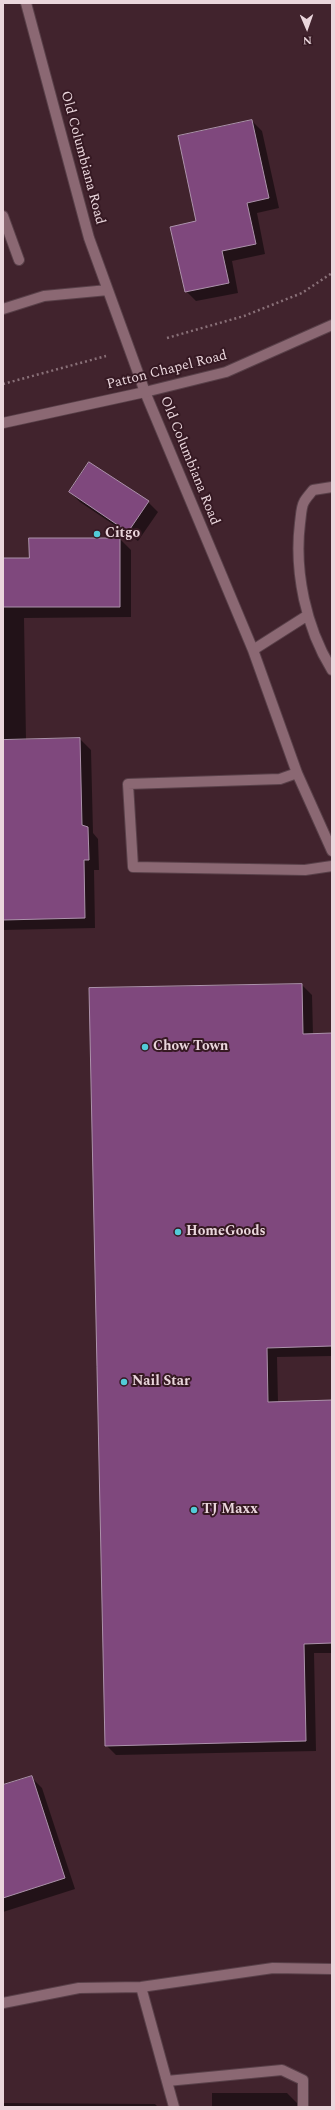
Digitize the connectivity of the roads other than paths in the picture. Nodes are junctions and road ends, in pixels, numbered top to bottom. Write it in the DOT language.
graph roads {
  1 [pos="26,3"];
  2 [pos="3,216"];
  3 [pos="19,260"];
  4 [pos="108,290"];
  5 [pos="3,309"];
  6 [pos="332,325"];
  7 [pos="145,392"];
  8 [pos="3,423"];
  9 [pos="332,487"];
  10 [pos="308,615"];
  11 [pos="253,650"];
  12 [pos="332,670"];
  13 [pos="297,773"];
  14 [pos="332,851"];
  15 [pos="332,866"];
  16 [pos="332,1969"];
  17 [pos="141,1987"];
  18 [pos="3,2003"];
  19 [pos="166,2081"];
  20 [pos="174,2107"];
  21 [pos="302,2107"];
  1 -- 4 [label="street, Old Columbiana Road"];
  2 -- 3 [label="street"];
  4 -- 5 [label="street"];
  4 -- 7 [label="street, Old Columbiana Road"];
  6 -- 7 [label="street, Patton Chapel Road"];
  7 -- 8 [label="street, Patton Chapel Road"];
  7 -- 11 [label="street, Old Columbiana Road"];
  9 -- 10 [label="street"];
  10 -- 11 [label="street"];
  10 -- 12 [label="street"];
  11 -- 13 [label="street, Old Columbiana Road"];
  13 -- 14 [label="street, Old Columbiana Road"];
  13 -- 15 [label="street"];
  16 -- 17 [label="street"];
  17 -- 18 [label="street"];
  17 -- 19 [label="street"];
  19 -- 20 [label="street"];
  19 -- 21 [label="street"];
}
